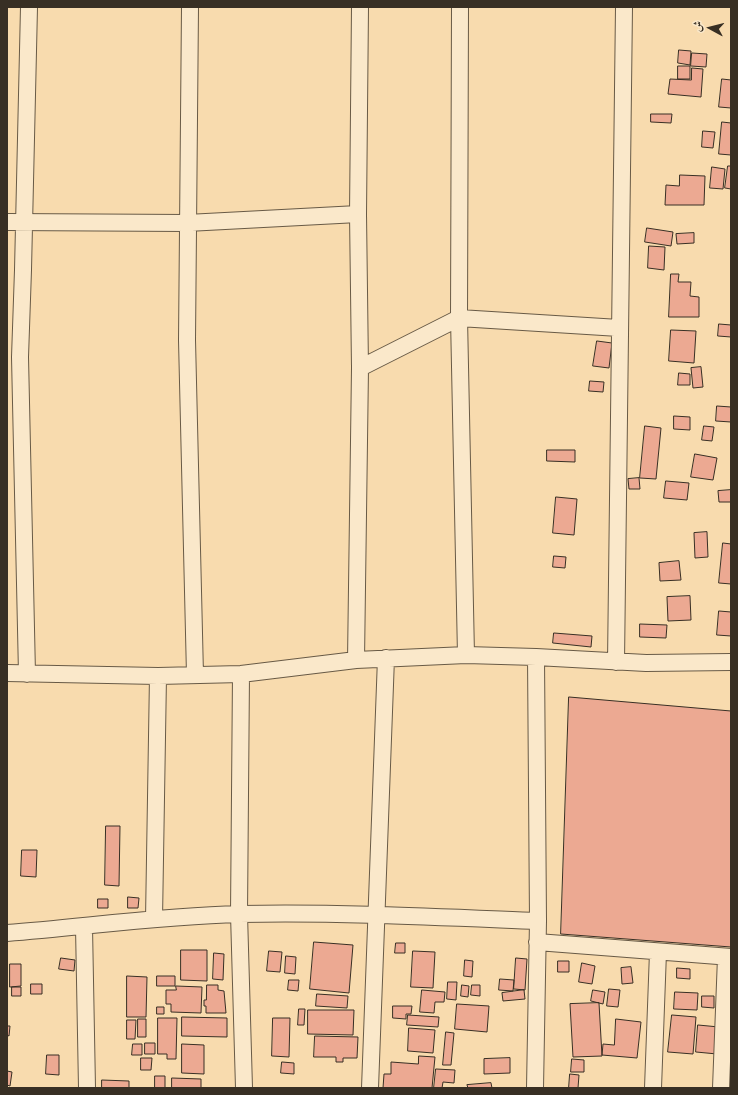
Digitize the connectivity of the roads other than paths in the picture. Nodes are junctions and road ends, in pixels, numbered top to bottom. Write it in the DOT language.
graph roads {
  1 [pos="29,7"];
  2 [pos="190,7"];
  3 [pos="360,7"];
  4 [pos="460,7"];
  5 [pos="624,7"];
  6 [pos="358,214"];
  7 [pos="7,222"];
  8 [pos="24,223"];
  9 [pos="187,223"];
  10 [pos="459,318"];
  11 [pos="619,328"];
  12 [pos="360,368"];
  13 [pos="466,654"];
  14 [pos="536,656"];
  15 [pos="386,658"];
  16 [pos="356,660"];
  17 [pos="616,662"];
  18 [pos="731,662"];
  19 [pos="7,673"];
  20 [pos="27,674"];
  21 [pos="241,674"];
  22 [pos="195,675"];
  23 [pos="158,676"];
  24 [pos="239,914"];
  25 [pos="378,915"];
  26 [pos="154,919"];
  27 [pos="538,921"];
  28 [pos="84,927"];
  29 [pos="7,933"];
  30 [pos="537,942"];
  31 [pos="658,952"];
  32 [pos="729,957"];
  33 [pos="87,1088"];
  34 [pos="244,1088"];
  35 [pos="370,1088"];
  36 [pos="535,1088"];
  37 [pos="653,1088"];
  38 [pos="721,1088"];
  1 -- 8 [label="street"];
  2 -- 9 [label="street"];
  3 -- 6 [label="street"];
  4 -- 10 [label="street"];
  5 -- 11 [label="street"];
  6 -- 9 [label="street"];
  6 -- 12 [label="street"];
  7 -- 8 [label="street"];
  8 -- 9 [label="street"];
  8 -- 20 [label="street"];
  9 -- 22 [label="street"];
  10 -- 11 [label="street"];
  10 -- 12 [label="street"];
  10 -- 13 [label="street"];
  11 -- 17 [label="street"];
  12 -- 16 [label="street"];
  13 -- 14 [label="street"];
  13 -- 15 [label="street"];
  14 -- 17 [label="street"];
  14 -- 27 [label="street"];
  15 -- 16 [label="street"];
  15 -- 25 [label="street"];
  16 -- 21 [label="street"];
  17 -- 18 [label="street"];
  19 -- 20 [label="street"];
  20 -- 23 [label="street"];
  21 -- 22 [label="street"];
  21 -- 24 [label="street"];
  22 -- 23 [label="street"];
  23 -- 26 [label="street"];
  24 -- 25 [label="street"];
  24 -- 26 [label="street"];
  24 -- 34 [label="street"];
  25 -- 27 [label="street"];
  25 -- 35 [label="street"];
  26 -- 28 [label="street"];
  27 -- 30 [label="street"];
  28 -- 29 [label="street"];
  28 -- 33 [label="street"];
  30 -- 31 [label="street"];
  30 -- 36 [label="street"];
  31 -- 32 [label="street"];
  31 -- 37 [label="street"];
  32 -- 38 [label="street"];
}
